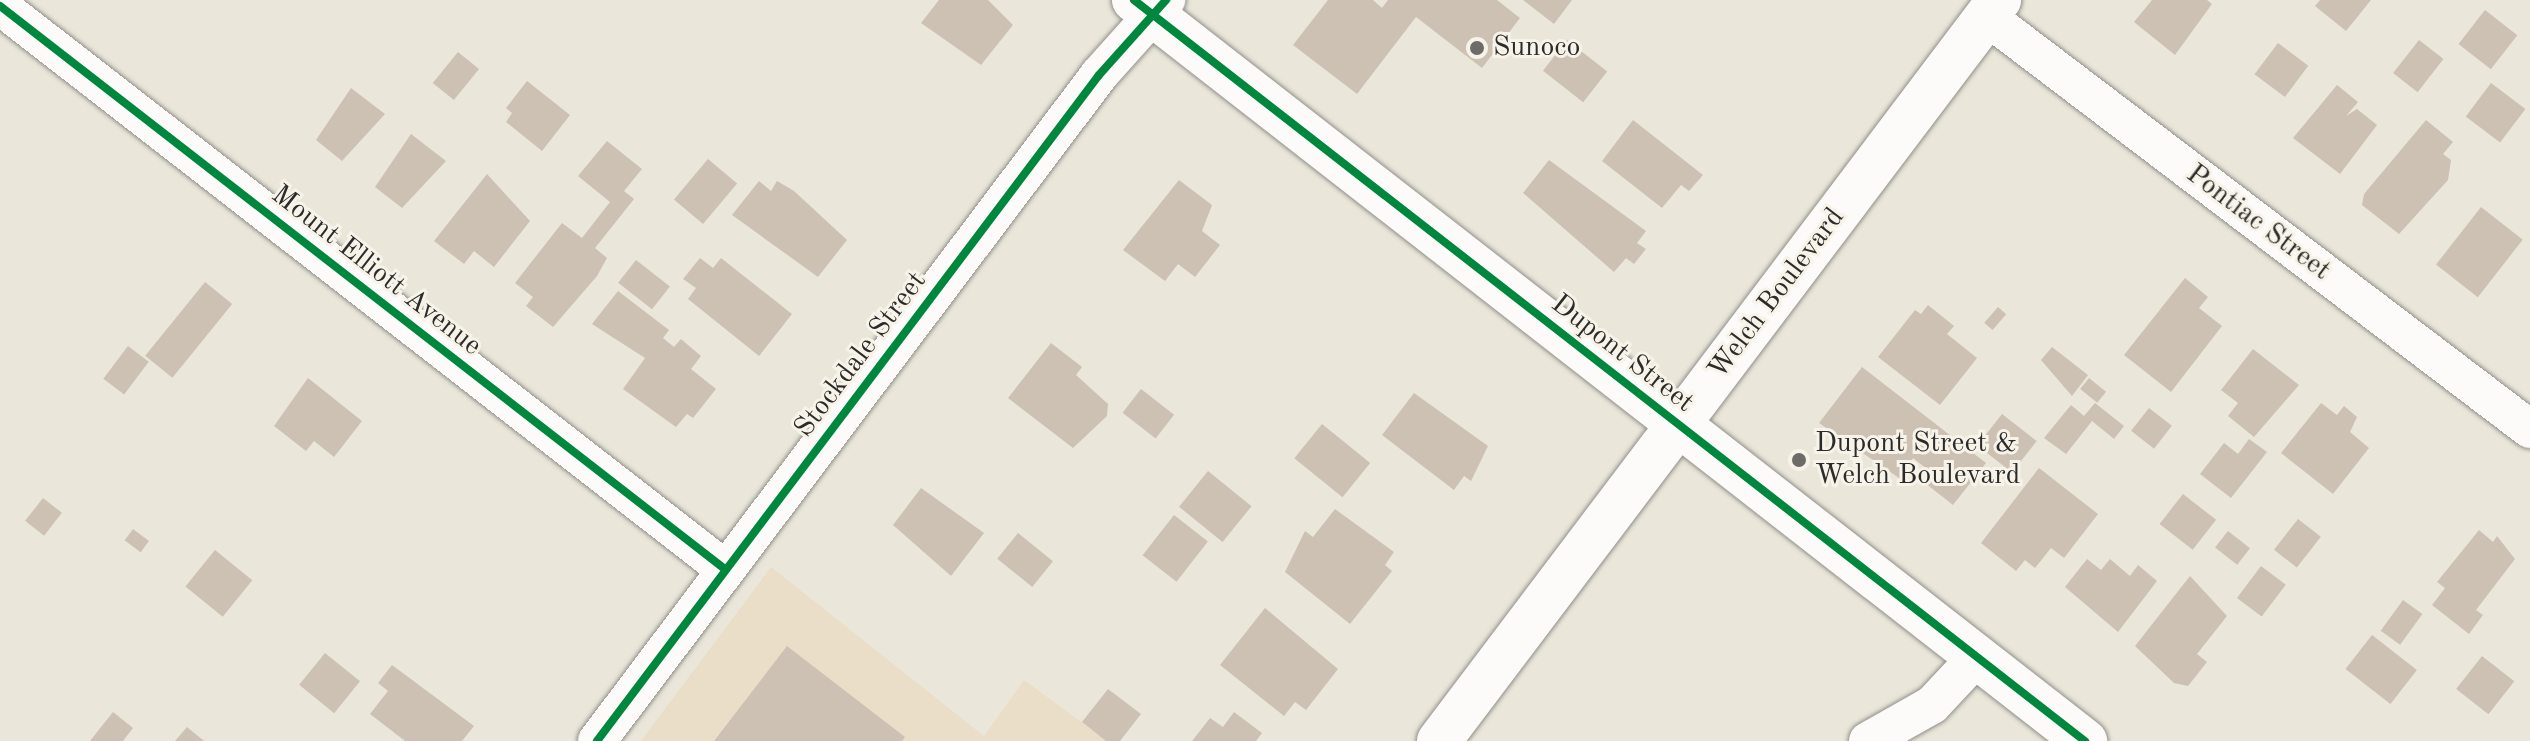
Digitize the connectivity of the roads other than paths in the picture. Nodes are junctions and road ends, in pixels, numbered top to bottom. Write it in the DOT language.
graph roads {
  1 [pos="1151,5"];
  2 [pos="0,6"];
  3 [pos="1992,8"];
  4 [pos="1677,425"];
  5 [pos="2530,429"];
  6 [pos="726,570"];
  7 [pos="1976,658"];
  8 [pos="597,741"];
  9 [pos="1439,741"];
  10 [pos="1868,741"];
  11 [pos="2085,741"];
  1 -- 4 [label="street, Dupont Street"];
  1 -- 6 [label="street, Stockdale Street"];
  2 -- 6 [label="street, Mount Elliott Avenue"];
  3 -- 4 [label="street, Welch Boulevard"];
  3 -- 5 [label="street, Pontiac Street"];
  4 -- 7 [label="street, Dupont Street"];
  4 -- 9 [label="street, Welch Boulevard"];
  6 -- 8 [label="street, Stockdale Street"];
  7 -- 10 [label="street"];
  7 -- 11 [label="street, Dupont Street"];
}
